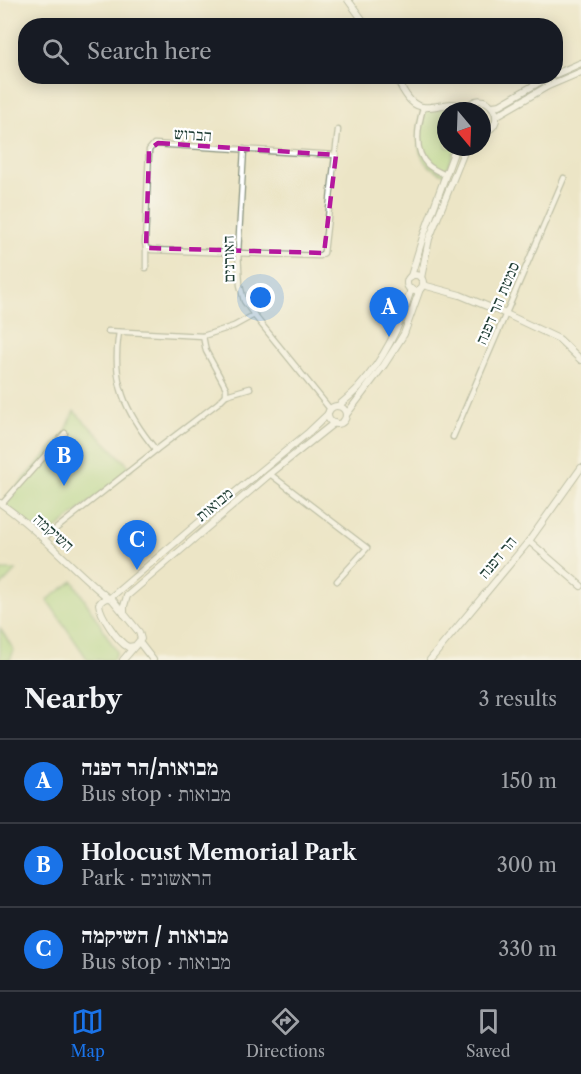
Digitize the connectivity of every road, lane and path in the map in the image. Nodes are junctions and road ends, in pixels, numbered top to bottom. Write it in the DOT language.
graph roads {
  1 [pos="348,0"];
  2 [pos="361,18"];
  3 [pos="581,63"];
  4 [pos="563,71"];
  5 [pos="581,72"];
  6 [pos="563,80"];
  7 [pos="400,84"];
  8 [pos="536,84"];
  9 [pos="553,84"];
  10 [pos="437,106"];
  11 [pos="492,106"];
  12 [pos="423,108"];
  13 [pos="496,116"];
  14 [pos="491,128"];
  15 [pos="338,130"];
  16 [pos="243,149"];
  17 [pos="336,155"];
  18 [pos="452,156"];
  19 [pos="462,156"];
  20 [pos="445,175"];
  21 [pos="564,178"];
  22 [pos="146,248"];
  23 [pos="238,253"];
  24 [pos="146,268"];
  25 [pos="411,276"];
  26 [pos="421,284"];
  27 [pos="411,290"];
  28 [pos="506,314"];
  29 [pos="254,315"];
  30 [pos="108,331"];
  31 [pos="118,332"];
  32 [pos="203,336"];
  33 [pos="581,360"];
  34 [pos="250,388"];
  35 [pos="226,395"];
  36 [pos="338,406"];
  37 [pos="329,412"];
  38 [pos="346,415"];
  39 [pos="333,423"];
  40 [pos="65,433"];
  41 [pos="453,437"];
  42 [pos="156,450"];
  43 [pos="581,468"];
  44 [pos="270,474"];
  45 [pos="1,504"];
  46 [pos="43,539"];
  47 [pos="529,541"];
  48 [pos="337,581"];
  49 [pos="89,583"];
  50 [pos="581,586"];
  51 [pos="109,598"];
  52 [pos="99,604"];
  53 [pos="124,614"];
  54 [pos="121,643"];
  55 [pos="137,644"];
  56 [pos="121,660"];
  57 [pos="153,660"];
  58 [pos="430,660"];
  1 -- 2 [label="street"];
  3 -- 4 [label="street"];
  5 -- 6 [label="street"];
  7 -- 12 [label="street"];
  8 -- 11 [label="street"];
  9 -- 13 [label="street"];
  10 -- 12 [label="street"];
  11 -- 13 [label="street"];
  12 -- 20 [label="street"];
  13 -- 14 [label="street"];
  15 -- 17 [label="street"];
  16 -- 17 [label="street, הברוש"];
  16 -- 22 [label="street, הברוש"];
  16 -- 23 [label="street, האורנים"];
  17 -- 23 [label="street"];
  18 -- 20 [label="street"];
  19 -- 26 [label="street"];
  20 -- 25 [label="street"];
  21 -- 28 [label="street, סמטת הר דפנה"];
  22 -- 23 [label="street"];
  22 -- 24 [label="street, הברוש"];
  23 -- 29 [label="street, האורנים"];
  25 -- 26 [label="street"];
  25 -- 27 [label="street"];
  26 -- 27 [label="street"];
  26 -- 28 [label="street"];
  26 -- 38 [label="street"];
  27 -- 36 [label="street"];
  28 -- 33 [label="street"];
  28 -- 41 [label="street, סמטת הר דפנה"];
  29 -- 32 [label="street"];
  29 -- 37 [label="street, האורנים"];
  30 -- 31 [label="street"];
  31 -- 32 [label="street"];
  31 -- 42 [label="street"];
  32 -- 35 [label="street"];
  34 -- 35 [label="street"];
  35 -- 42 [label="street"];
  36 -- 37 [label="street"];
  36 -- 38 [label="street"];
  37 -- 39 [label="street"];
  37 -- 51 [label="street, מבואות"];
  38 -- 39 [label="street"];
  39 -- 44 [label="street, מבואות"];
  40 -- 45 [label="street"];
  42 -- 46 [label="street"];
  43 -- 47 [label="street, הר דפנה"];
  44 -- 48 [label="street"];
  44 -- 53 [label="street, מבואות"];
  45 -- 46 [label="street, השיקמה"];
  46 -- 49 [label="street, השיקמה"];
  47 -- 50 [label="street"];
  47 -- 58 [label="street, הר דפנה"];
  49 -- 51 [label="street, השיקמה"];
  49 -- 52 [label="street, השיקמה"];
  51 -- 52 [label="street, מבואות"];
  51 -- 53 [label="street, השיקמה"];
  52 -- 54 [label="street, השיקמה"];
  53 -- 55 [label="street, השיקמה"];
  54 -- 55 [label="street"];
  54 -- 56 [label="street"];
  55 -- 56 [label="street"];
  55 -- 57 [label="street"];
}
